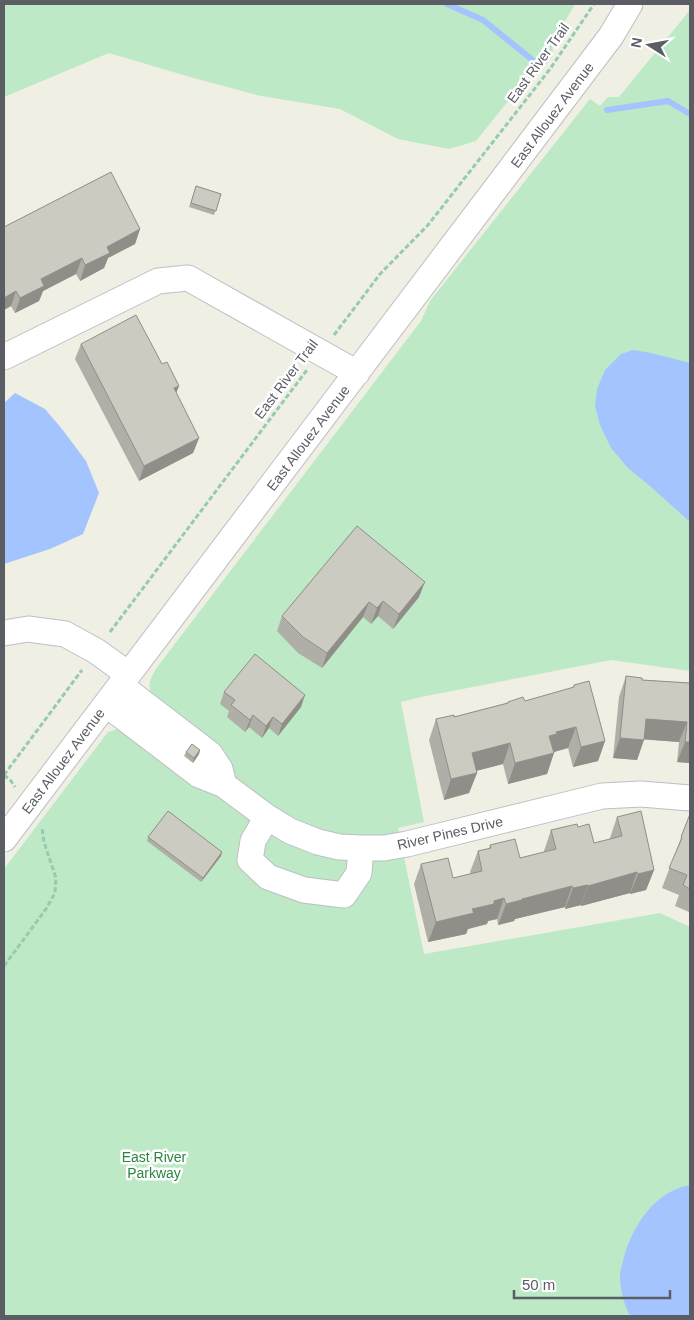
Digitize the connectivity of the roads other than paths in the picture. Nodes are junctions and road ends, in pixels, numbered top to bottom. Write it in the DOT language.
graph roads {
  1 [pos="630,4"];
  2 [pos="647,4"];
  3 [pos="611,36"];
  4 [pos="4,357"];
  5 [pos="357,373"];
  6 [pos="4,633"];
  7 [pos="118,687"];
  8 [pos="690,798"];
  9 [pos="267,817"];
  10 [pos="4,838"];
  11 [pos="362,848"];
  1 -- 3 [label="street, East Allouez Avenue"];
  2 -- 3 [label="street, East Allouez Avenue"];
  3 -- 5 [label="street, East Allouez Avenue"];
  4 -- 5 [label="street"];
  5 -- 7 [label="street, East Allouez Avenue"];
  6 -- 7 [label="street, River Pines Drive"];
  7 -- 9 [label="street, River Pines Drive"];
  7 -- 10 [label="street, East Allouez Avenue"];
  8 -- 11 [label="street, River Pines Drive"];
  9 -- 11 [label="street, River Pines Drive"];
  9 -- 11 [label="street"];
}
